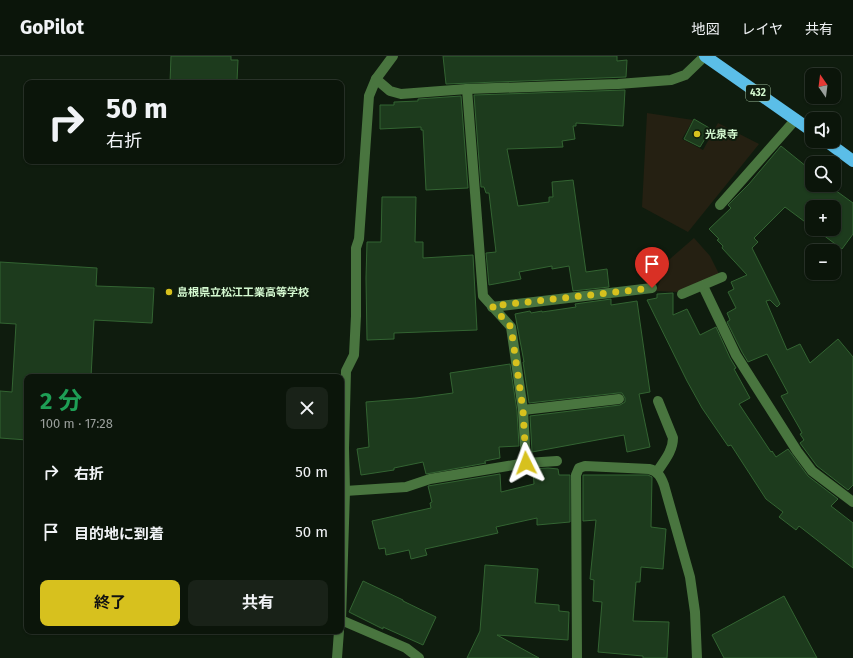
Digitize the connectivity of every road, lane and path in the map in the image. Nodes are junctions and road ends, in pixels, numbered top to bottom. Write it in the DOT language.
graph roads {
  1 [pos="393,56"];
  2 [pos="705,56"];
  3 [pos="376,79"];
  4 [pos="467,89"];
  5 [pos="796,119"];
  6 [pos="805,126"];
  7 [pos="835,148"];
  8 [pos="853,161"];
  9 [pos="720,205"];
  10 [pos="722,277"];
  11 [pos="703,286"];
  12 [pos="652,288"];
  13 [pos="682,294"];
  14 [pos="492,306"];
  15 [pos="619,399"];
  16 [pos="658,401"];
  17 [pos="523,410"];
  18 [pos="557,461"];
  19 [pos="526,463"];
  20 [pos="657,472"];
  21 [pos="345,491"];
  22 [pos="853,502"];
  23 [pos="344,523"];
  24 [pos="344,621"];
  25 [pos="339,634"];
  26 [pos="337,658"];
  27 [pos="420,658"];
  28 [pos="577,658"];
  29 [pos="697,658"];
  1 -- 3 [label="street"];
  2 -- 4 [label="street"];
  2 -- 5 [label="highway, 432"];
  3 -- 4 [label="street"];
  3 -- 21 [label="street"];
  4 -- 14 [label="street"];
  5 -- 6 [label="highway, 432"];
  5 -- 9 [label="street"];
  7 -- 8 [label="highway"];
  10 -- 11 [label="street"];
  11 -- 13 [label="street"];
  11 -- 22 [label="street"];
  12 -- 14 [label="street"];
  14 -- 17 [label="street"];
  15 -- 17 [label="street"];
  16 -- 20 [label="street"];
  17 -- 19 [label="street"];
  18 -- 19 [label="street"];
  19 -- 21 [label="street"];
  20 -- 28 [label="street"];
  20 -- 29 [label="street"];
  21 -- 23 [label="street"];
  24 -- 27 [label="street"];
  25 -- 26 [label="street"];
}
